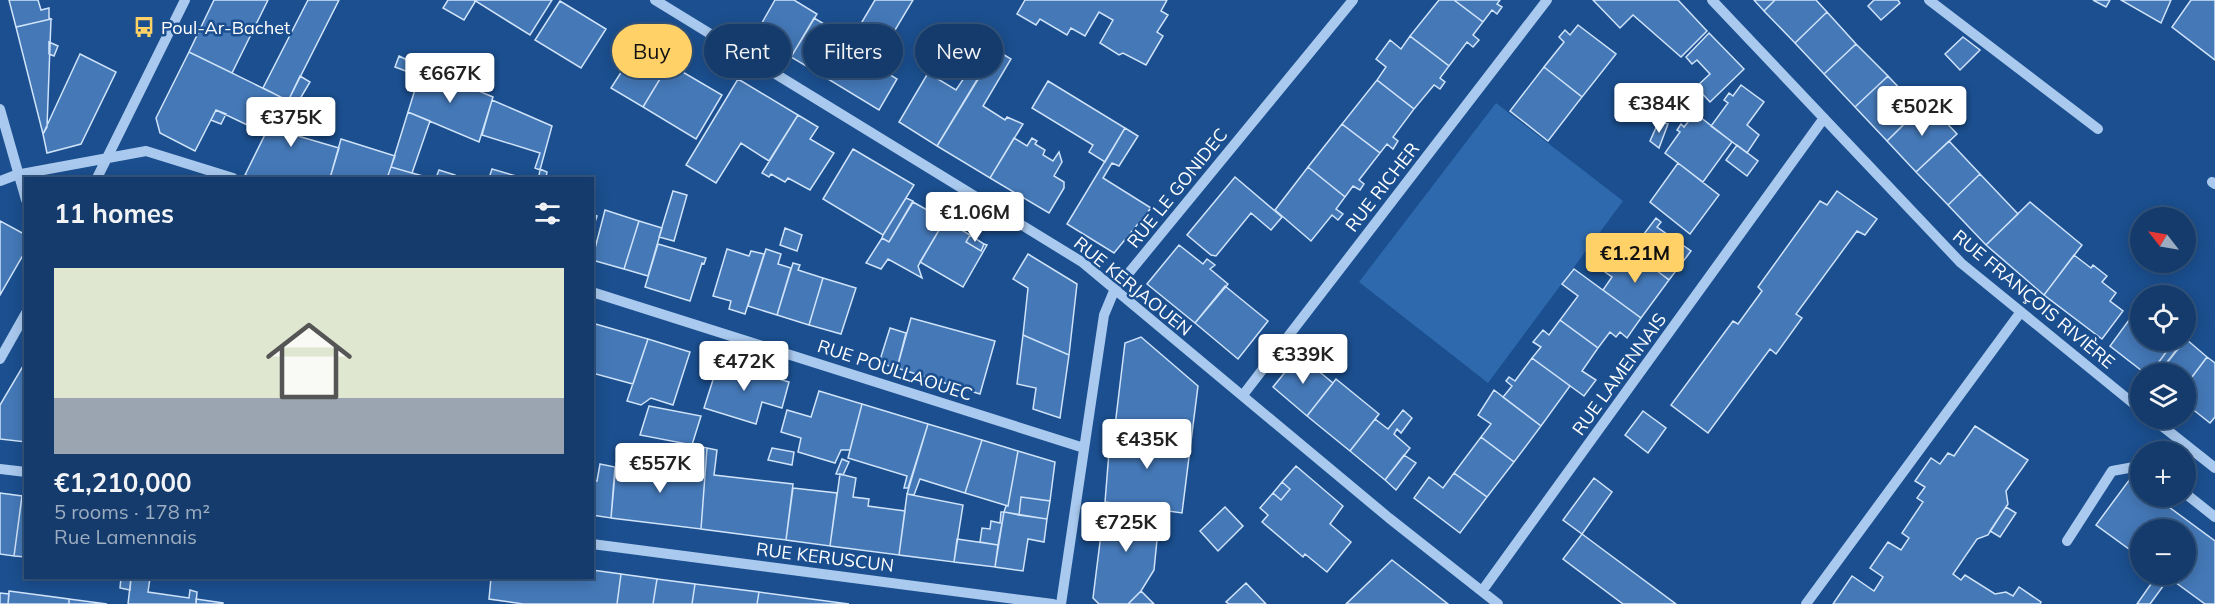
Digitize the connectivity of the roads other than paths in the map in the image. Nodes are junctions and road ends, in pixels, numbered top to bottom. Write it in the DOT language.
graph roads {
  1 [pos="185,0"];
  2 [pos="655,0"];
  3 [pos="1353,0"];
  4 [pos="1547,0"];
  5 [pos="1712,0"];
  6 [pos="1929,0"];
  7 [pos="0,109"];
  8 [pos="1824,118"];
  9 [pos="2098,129"];
  10 [pos="106,159"];
  11 [pos="16,175"];
  12 [pos="97,177"];
  13 [pos="230,177"];
  14 [pos="0,181"];
  15 [pos="24,195"];
  16 [pos="1114,291"];
  17 [pos="594,293"];
  18 [pos="2020,313"];
  19 [pos="24,317"];
  20 [pos="0,359"];
  21 [pos="1243,394"];
  22 [pos="2130,401"];
  23 [pos="2166,429"];
  24 [pos="1084,448"];
  25 [pos="2130,468"];
  26 [pos="2215,468"];
  27 [pos="0,469"];
  28 [pos="24,472"];
  29 [pos="2196,502"];
  30 [pos="2215,517"];
  31 [pos="2067,541"];
  32 [pos="594,544"];
  33 [pos="1482,591"];
  34 [pos="1053,604"];
  35 [pos="1061,604"];
  36 [pos="1498,604"];
  37 [pos="1806,604"];
  1 -- 10 [label="street"];
  2 -- 16 [label="street, RUE KERJAOUEN"];
  3 -- 16 [label="street, RUE LE GONIDEC"];
  4 -- 21 [label="street, RUE RICHER"];
  5 -- 8 [label="street, RUE FRANÇOIS RIVIÈRE"];
  6 -- 9 [label="street"];
  7 -- 11 [label="street"];
  8 -- 18 [label="street, RUE FRANÇOIS RIVIÈRE"];
  8 -- 33 [label="street, RUE LAMENNAIS"];
  10 -- 11 [label="street"];
  10 -- 12 [label="street"];
  10 -- 13 [label="street"];
  11 -- 14 [label="street"];
  11 -- 15 [label="street"];
  16 -- 21 [label="street, RUE KERJAOUEN"];
  16 -- 24 [label="street, RUE LE GONIDEC"];
  17 -- 24 [label="street, RUE POULLAOUEC"];
  18 -- 22 [label="street, RUE FRANÇOIS RIVIÈRE"];
  18 -- 37 [label="street"];
  19 -- 20 [label="street"];
  21 -- 33 [label="street, RUE KERJAOUEN"];
  23 -- 26 [label="street"];
  24 -- 35 [label="street, RUE LE GONIDEC"];
  25 -- 31 [label="street"];
  27 -- 28 [label="street"];
  29 -- 30 [label="street"];
  32 -- 34 [label="street, RUE KERUSCUN"];
  33 -- 36 [label="street, RUE KERJAOUEN"];
}
